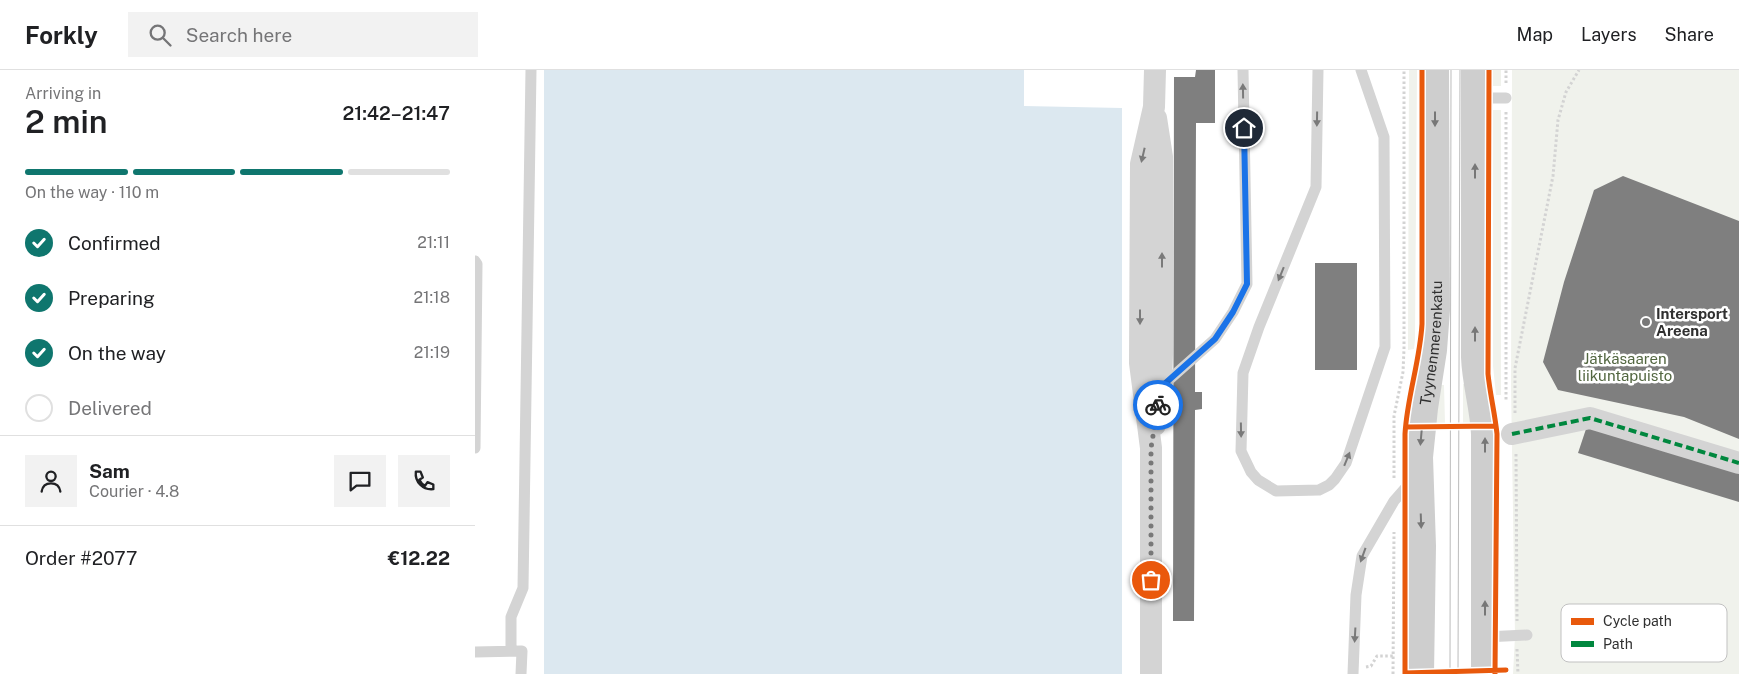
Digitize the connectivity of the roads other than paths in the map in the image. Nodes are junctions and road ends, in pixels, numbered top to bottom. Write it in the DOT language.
graph roads {
  1 [pos="531,70"];
  2 [pos="1155,70"];
  3 [pos="1243,70"];
  4 [pos="1318,70"];
  5 [pos="1361,70"];
  6 [pos="1435,70"];
  7 [pos="1475,70"];
  8 [pos="1475,98"];
  9 [pos="1506,98"];
  10 [pos="1154,107"];
  11 [pos="476,263"];
  12 [pos="1161,387"];
  13 [pos="1514,439"];
  14 [pos="475,448"];
  15 [pos="1151,448"];
  16 [pos="1739,463"];
  17 [pos="1420,472"];
  18 [pos="1522,635"];
  19 [pos="1485,637"];
  20 [pos="511,651"];
  21 [pos="475,652"];
  22 [pos="1353,670"];
  23 [pos="521,674"];
  24 [pos="1151,674"];
  25 [pos="1420,674"];
  26 [pos="1485,674"];
  1 -- 20 [label="lane"];
  2 -- 10 [label="street"];
  12 -- 3 [label="lane, one-way"];
  4 -- 5 [label="lane, one-way"];
  6 -- 17 [label="main road, Tyynenmerenkatu, one-way"];
  7 -- 8 [label="main road"];
  8 -- 9 [label="lane"];
  19 -- 8 [label="main road, one-way"];
  12 -- 10 [label="street, one-way"];
  10 -- 15 [label="street, one-way"];
  11 -- 14 [label="lane"];
  12 -- 15 [label="street"];
  13 -- 16 [label="street"];
  15 -- 24 [label="street"];
  17 -- 22 [label="lane, one-way"];
  17 -- 25 [label="main road, Tyynenmerenkatu, one-way"];
  18 -- 19 [label="lane"];
  19 -- 26 [label="main road"];
  20 -- 21 [label="lane"];
  20 -- 23 [label="lane"];
}
